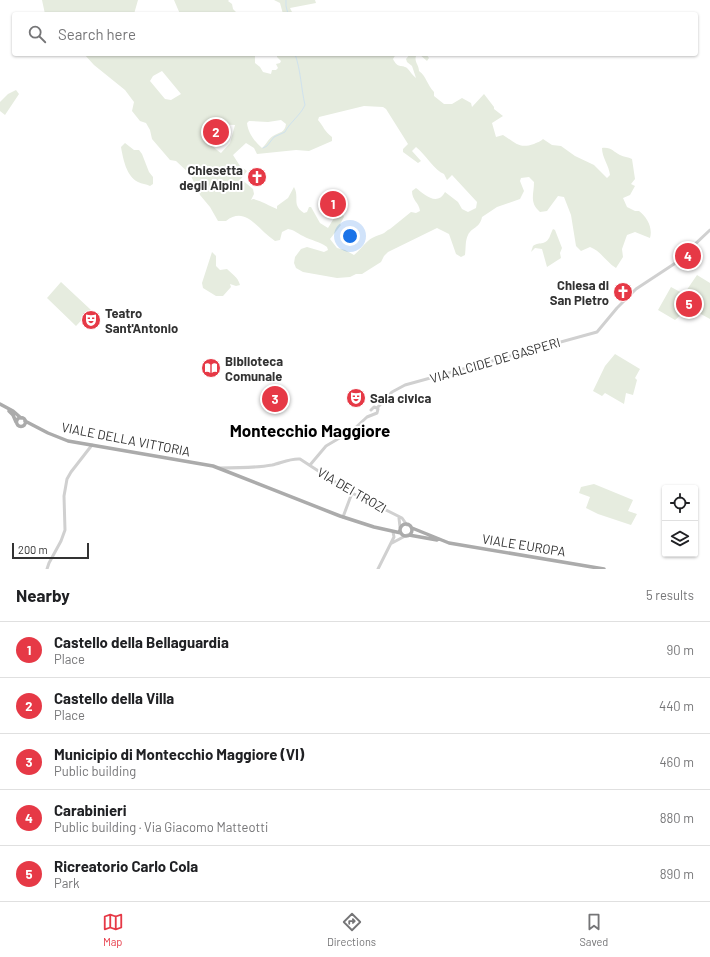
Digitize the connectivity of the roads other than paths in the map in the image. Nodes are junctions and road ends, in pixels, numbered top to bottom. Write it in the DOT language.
graph roads {
  1 [pos="710,230"];
  2 [pos="0,404"];
  3 [pos="5,407"];
  4 [pos="21,418"];
  5 [pos="25,421"];
  6 [pos="16,422"];
  7 [pos="33,424"];
  8 [pos="24,426"];
  9 [pos="92,445"];
  10 [pos="310,465"];
  11 [pos="218,468"];
  12 [pos="352,493"];
  13 [pos="326,510"];
  14 [pos="396,516"];
  15 [pos="343,517"];
  16 [pos="358,522"];
  17 [pos="407,525"];
  18 [pos="400,527"];
  19 [pos="412,528"];
  20 [pos="391,531"];
  21 [pos="401,533"];
  22 [pos="408,535"];
  23 [pos="399,540"];
  24 [pos="442,541"];
  25 [pos="391,544"];
  26 [pos="47,569"];
  27 [pos="378,569"];
  28 [pos="604,569"];
  1 -- 10 [label="street, VIA ALCIDE DE GASPERI"];
  2 -- 3 [label="main road, VIALE DELLA VITTORIA"];
  3 -- 4 [label="main road, VIALE DELLA VITTORIA"];
  3 -- 6 [label="main road"];
  4 -- 5 [label="main road, VIALE DELLA VITTORIA"];
  4 -- 6 [label="main road"];
  5 -- 7 [label="main road, VIALE DELLA VITTORIA"];
  5 -- 8 [label="main road"];
  6 -- 8 [label="main road"];
  7 -- 8 [label="main road"];
  7 -- 9 [label="main road, VIALE DELLA VITTORIA"];
  9 -- 11 [label="main road, VIALE DELLA VITTORIA"];
  9 -- 26 [label="street"];
  10 -- 11 [label="street, VIA DEI TROZI"];
  10 -- 12 [label="street, VIA DEI TROZI"];
  11 -- 13 [label="main road, VIALE EUROPA"];
  12 -- 14 [label="street, VIA DEI TROZI"];
  12 -- 15 [label="street"];
  13 -- 15 [label="main road, VIALE EUROPA"];
  13 -- 16 [label="main road, VIALE EUROPA"];
  14 -- 17 [label="street, VIA DEI TROZI"];
  14 -- 18 [label="street, VIA DEI TROZI"];
  15 -- 16 [label="main road, VIALE EUROPA"];
  16 -- 20 [label="main road, VIALE EUROPA"];
  17 -- 18 [label="main road"];
  17 -- 19 [label="main road, VIALE EUROPA"];
  18 -- 20 [label="main road"];
  18 -- 21 [label="main road"];
  19 -- 22 [label="main road"];
  19 -- 24 [label="main road, VIALE EUROPA"];
  20 -- 21 [label="main road, VIALE EUROPA"];
  20 -- 25 [label="street"];
  21 -- 22 [label="main road, VIALE EUROPA"];
  21 -- 23 [label="street"];
  22 -- 23 [label="street"];
  22 -- 24 [label="main road, VIALE EUROPA"];
  23 -- 25 [label="street"];
  24 -- 28 [label="main road, VIALE EUROPA"];
  25 -- 27 [label="street"];
}
